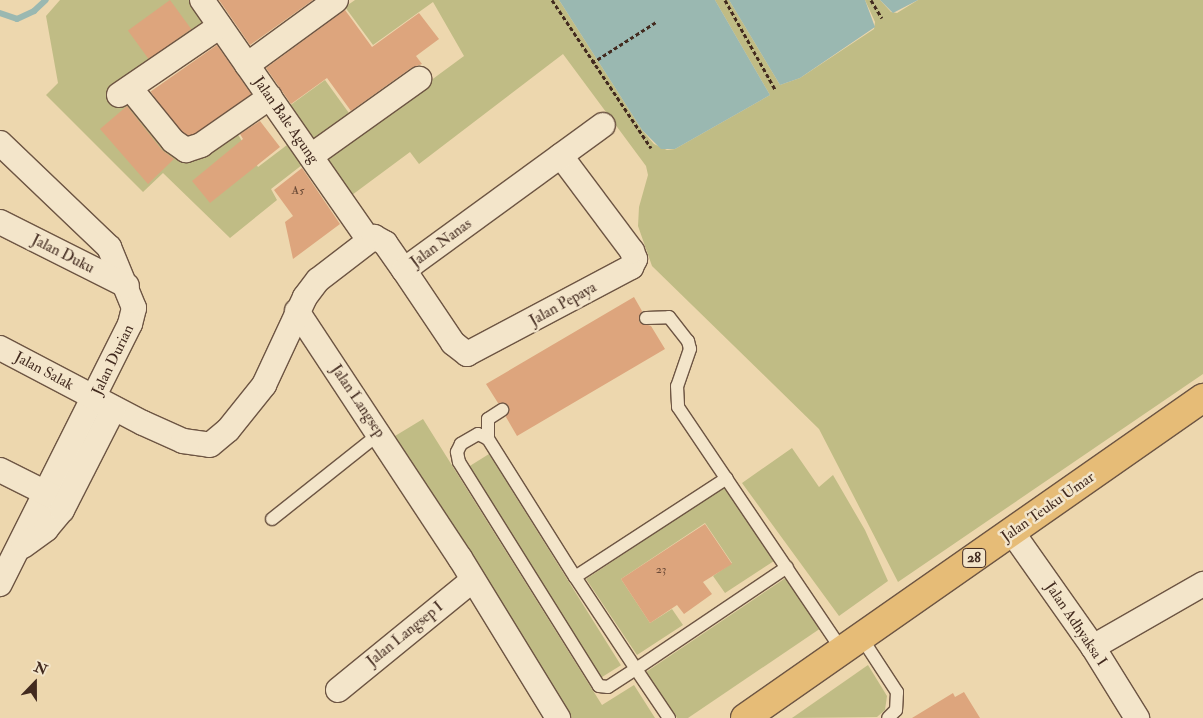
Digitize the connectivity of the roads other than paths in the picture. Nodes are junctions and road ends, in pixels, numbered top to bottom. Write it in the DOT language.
graph roads {
  1 [pos="202,0"];
  2 [pos="336,0"];
  3 [pos="220,26"];
  4 [pos="247,65"];
  5 [pos="419,79"];
  6 [pos="270,97"];
  7 [pos="603,125"];
  8 [pos="0,143"];
  9 [pos="311,156"];
  10 [pos="561,156"];
  11 [pos="0,222"];
  12 [pos="369,240"];
  13 [pos="404,270"];
  14 [pos="126,286"];
  15 [pos="297,311"];
  16 [pos="646,318"];
  17 [pos="0,348"];
  18 [pos="1203,398"];
  19 [pos="104,403"];
  20 [pos="502,410"];
  21 [pos="380,433"];
  22 [pos="488,439"];
  23 [pos="0,470"];
  24 [pos="727,478"];
  25 [pos="56,498"];
  26 [pos="272,519"];
  27 [pos="1012,532"];
  28 [pos="788,567"];
  29 [pos="575,577"];
  30 [pos="473,580"];
  31 [pos="0,584"];
  32 [pos="1203,584"];
  33 [pos="851,643"];
  34 [pos="1093,647"];
  35 [pos="636,669"];
  36 [pos="338,690"];
  37 [pos="755,715"];
  38 [pos="558,718"];
  39 [pos="669,718"];
  40 [pos="888,718"];
  41 [pos="1137,718"];
  1 -- 3 [label="street, Jalan Bale Agung"];
  2 -- 4 [label="street"];
  3 -- 4 [label="street, Jalan Bale Agung"];
  3 -- 6 [label="street"];
  4 -- 6 [label="street, Jalan Bale Agung"];
  5 -- 9 [label="street"];
  6 -- 9 [label="street, Jalan Bale Agung"];
  7 -- 10 [label="street, Jalan Nanas"];
  8 -- 14 [label="street, Jalan Durian"];
  9 -- 12 [label="street, Jalan Bale Agung"];
  10 -- 13 [label="street, Jalan Nanas"];
  10 -- 13 [label="street, Jalan Pepaya"];
  11 -- 14 [label="street, Jalan Duku"];
  12 -- 13 [label="street, Jalan Nanas"];
  12 -- 15 [label="street"];
  14 -- 19 [label="street, Jalan Durian"];
  15 -- 19 [label="street"];
  15 -- 21 [label="street, Jalan Langsep"];
  16 -- 24 [label="lane"];
  17 -- 19 [label="street, Jalan Salak"];
  18 -- 27 [label="highway, Jalan Teuku Umar / 28"];
  19 -- 25 [label="street, Jalan Durian"];
  20 -- 22 [label="lane"];
  21 -- 26 [label="lane"];
  21 -- 30 [label="street, Jalan Langsep"];
  22 -- 29 [label="lane"];
  22 -- 35 [label="lane"];
  23 -- 25 [label="street"];
  24 -- 28 [label="lane"];
  24 -- 29 [label="lane"];
  25 -- 31 [label="street, Jalan Durian"];
  27 -- 33 [label="highway, Jalan Teuku Umar / 28"];
  27 -- 34 [label="street, Jalan Adhyaksa I"];
  28 -- 33 [label="lane"];
  28 -- 35 [label="lane"];
  29 -- 35 [label="lane"];
  30 -- 36 [label="street, Jalan Langsep I"];
  30 -- 38 [label="street, Jalan Langsep"];
  32 -- 34 [label="street"];
  33 -- 37 [label="highway, Jalan Teuku Umar / 28"];
  33 -- 40 [label="lane"];
  34 -- 41 [label="street, Jalan Adhyaksa I"];
  35 -- 39 [label="lane"];
}
